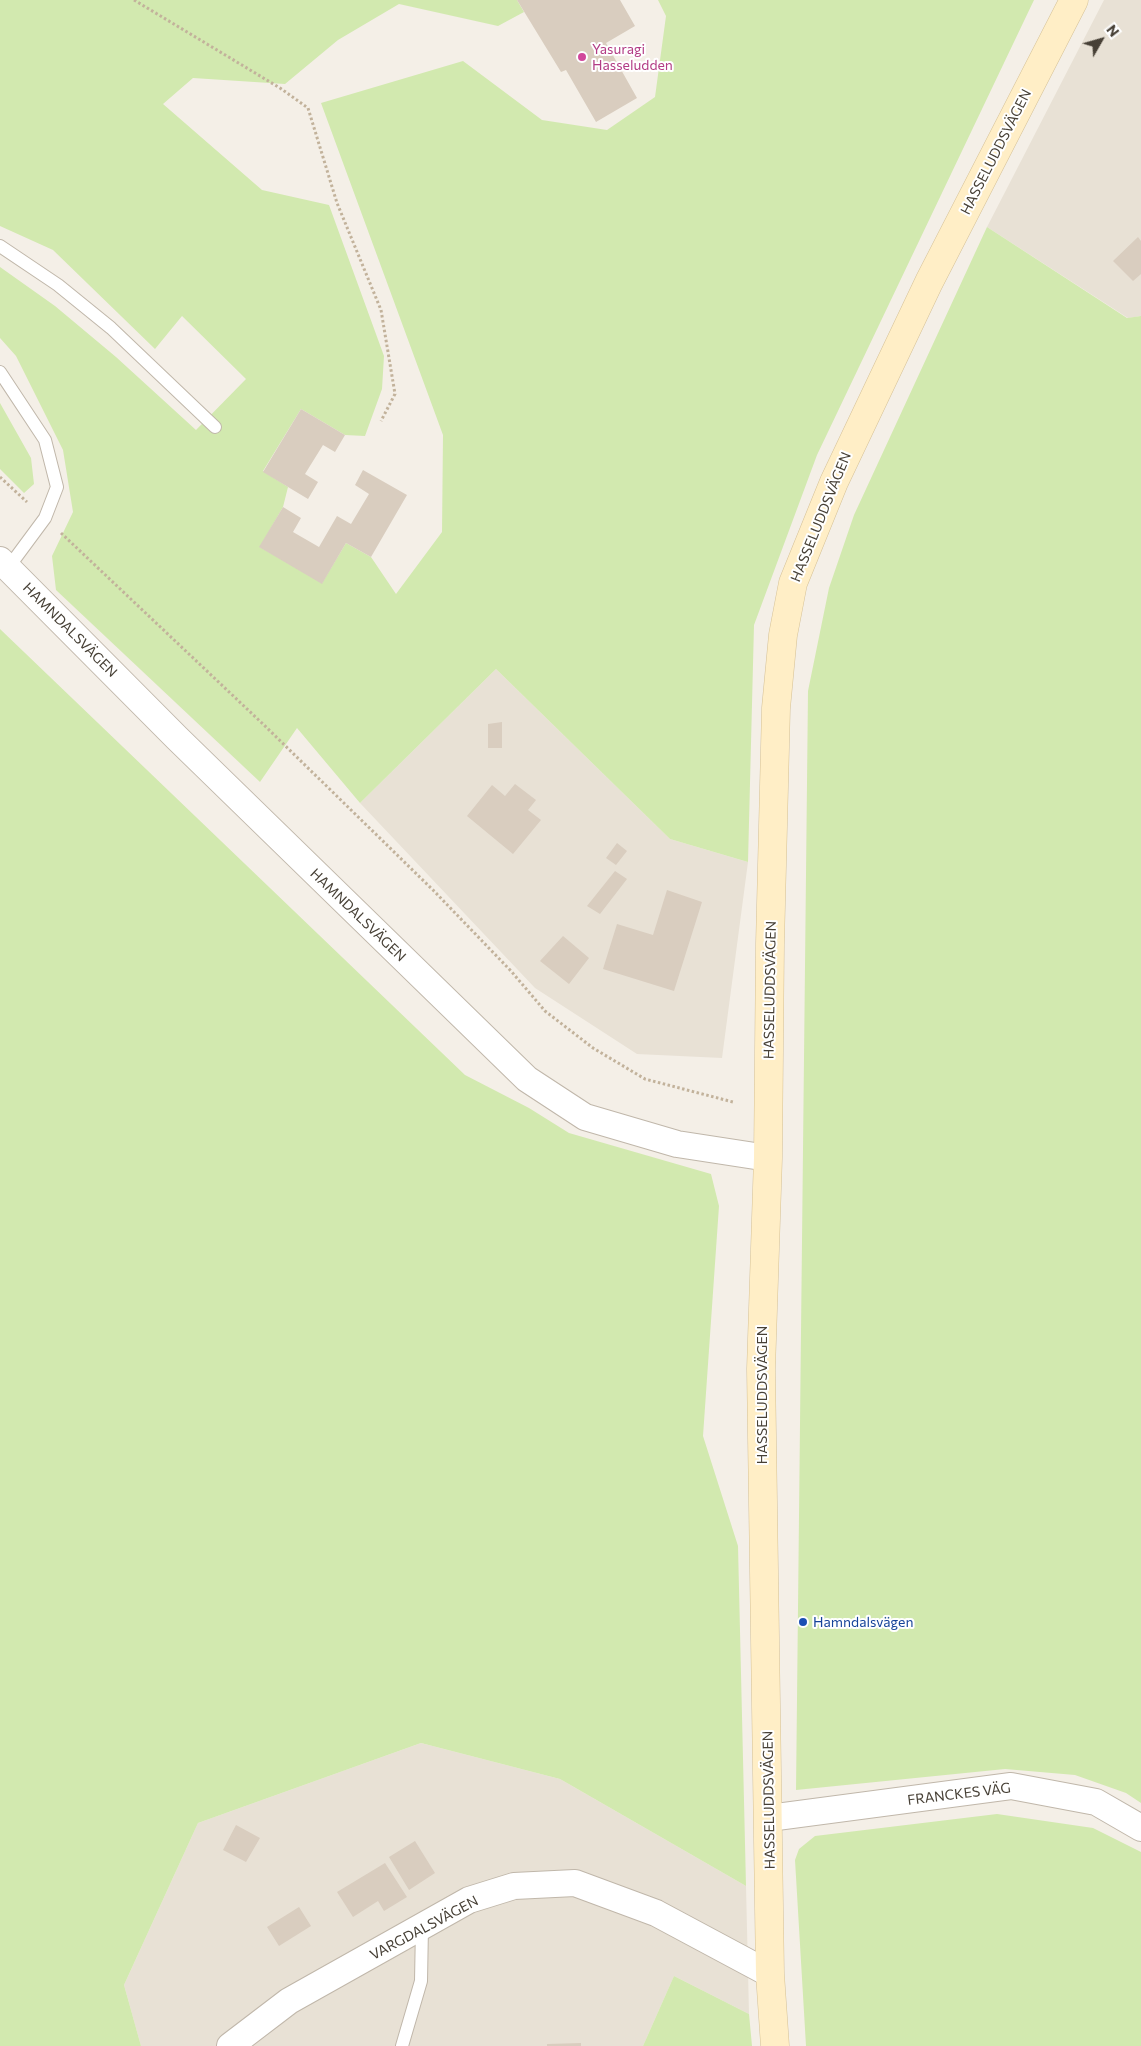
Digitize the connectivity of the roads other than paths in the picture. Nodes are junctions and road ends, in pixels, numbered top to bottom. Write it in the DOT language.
graph roads {
  1 [pos="1074,0"];
  2 [pos="0,246"];
  3 [pos="0,372"];
  4 [pos="215,427"];
  5 [pos="4,564"];
  6 [pos="768,1158"];
  7 [pos="769,1818"];
  8 [pos="1141,1828"];
  9 [pos="422,1927"];
  10 [pos="770,1974"];
  11 [pos="230,2046"];
  12 [pos="402,2046"];
  13 [pos="776,2046"];
  1 -- 6 [label="street, HASSELUDDSVÄGEN"];
  2 -- 4 [label="lane"];
  3 -- 5 [label="lane, HAMNDALSVÄGEN"];
  5 -- 6 [label="street, HAMNDALSVÄGEN"];
  6 -- 7 [label="street, HASSELUDDSVÄGEN"];
  7 -- 8 [label="street, FRANCKES VÄG"];
  7 -- 10 [label="street, HASSELUDDSVÄGEN"];
  9 -- 10 [label="street, VARGDALSVÄGEN"];
  9 -- 11 [label="street, VARGDALSVÄGEN"];
  9 -- 12 [label="lane"];
  10 -- 13 [label="street, HASSELUDDSVÄGEN"];
}
